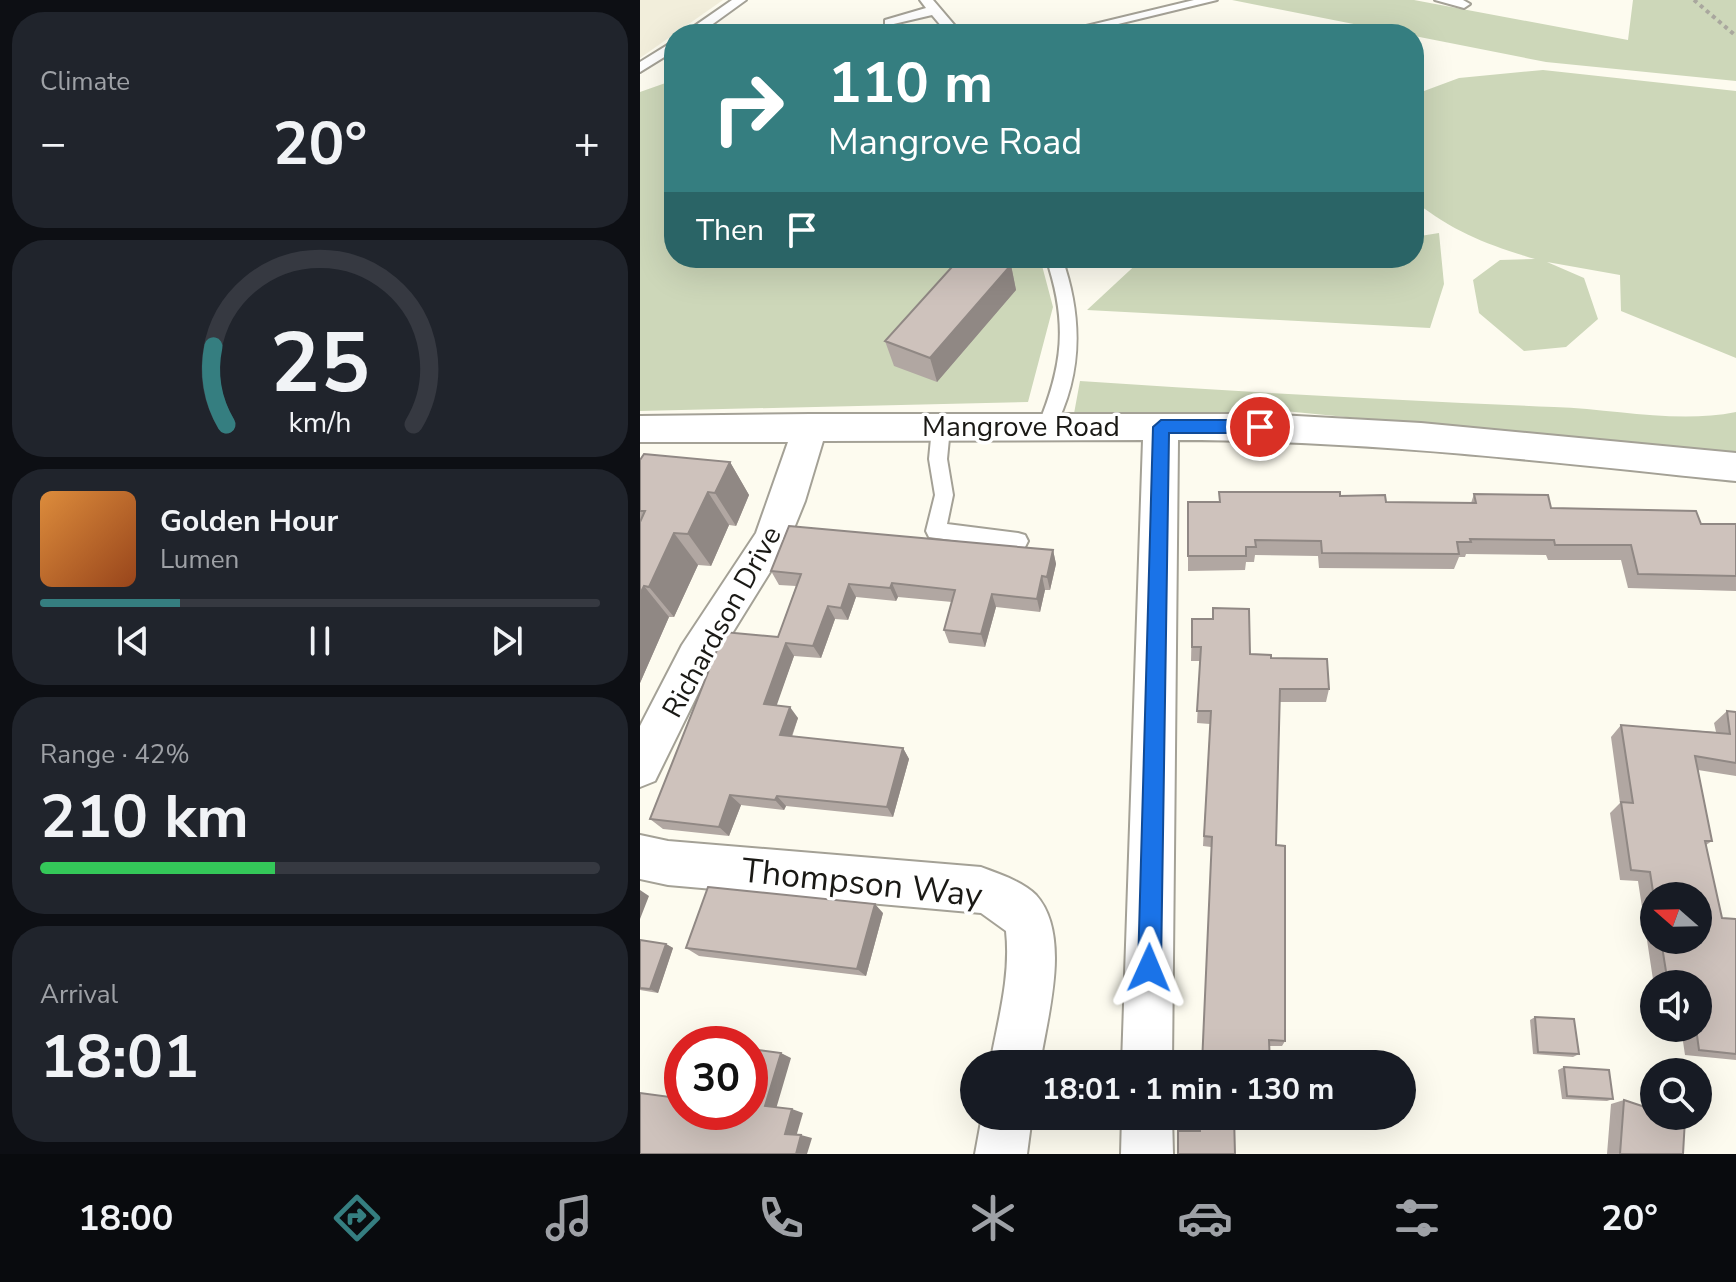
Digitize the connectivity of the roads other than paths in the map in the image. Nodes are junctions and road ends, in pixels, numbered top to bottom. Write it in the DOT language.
graph roads {
  1 [pos="740,0"];
  2 [pos="1211,0"];
  3 [pos="1441,0"];
  4 [pos="1197,2"];
  5 [pos="1464,4"];
  6 [pos="930,5"];
  7 [pos="890,23"];
  8 [pos="705,24"];
  9 [pos="946,24"];
  10 [pos="1103,24"];
  11 [pos="664,52"];
  12 [pos="640,68"];
  13 [pos="1057,268"];
  14 [pos="810,427"];
  15 [pos="1161,427"];
  16 [pos="941,428"];
  17 [pos="1046,428"];
  18 [pos="640,429"];
  19 [pos="1736,467"];
  20 [pos="1018,541"];
  21 [pos="640,767"];
  22 [pos="640,857"];
  23 [pos="1017,1050"];
  24 [pos="1147,1050"];
  25 [pos="1005,1130"];
  26 [pos="1147,1130"];
  27 [pos="1001,1154"];
  28 [pos="1147,1154"];
  1 -- 8 [label="lane"];
  2 -- 4 [label="lane"];
  3 -- 5 [label="lane"];
  4 -- 10 [label="lane"];
  6 -- 7 [label="lane"];
  6 -- 9 [label="lane"];
  11 -- 12 [label="lane"];
  13 -- 17 [label="lane"];
  14 -- 16 [label="street, Mangrove Road"];
  14 -- 18 [label="street, Mangrove Road"];
  14 -- 21 [label="street, Richardson Drive"];
  15 -- 17 [label="street, Mangrove Road"];
  15 -- 19 [label="street, Mangrove Road"];
  15 -- 24 [label="street"];
  16 -- 17 [label="street, Mangrove Road"];
  16 -- 20 [label="lane"];
  22 -- 23 [label="street, Thompson Way"];
  25 -- 27 [label="street"];
  26 -- 28 [label="street"];
}
